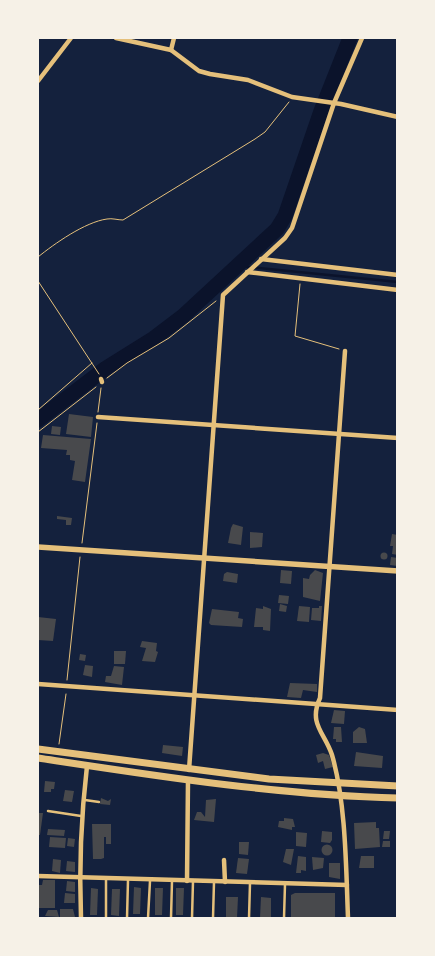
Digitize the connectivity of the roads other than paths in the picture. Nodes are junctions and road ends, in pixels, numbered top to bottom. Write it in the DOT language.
graph roads {
  1 [pos="71,38"];
  2 [pos="116,38"];
  3 [pos="174,38"];
  4 [pos="362,38"];
  5 [pos="171,50"];
  6 [pos="38,81"];
  7 [pos="331,102"];
  8 [pos="398,117"];
  9 [pos="261,260"];
  10 [pos="251,268"];
  11 [pos="398,275"];
  12 [pos="398,290"];
  13 [pos="345,351"];
  14 [pos="98,417"];
  15 [pos="214,425"];
  16 [pos="339,434"];
  17 [pos="398,438"];
  18 [pos="38,547"];
  19 [pos="204,558"];
  20 [pos="330,566"];
  21 [pos="398,571"];
  22 [pos="38,684"];
  23 [pos="194,695"];
  24 [pos="317,704"];
  25 [pos="398,710"];
  26 [pos="38,749"];
  27 [pos="38,758"];
  28 [pos="87,766"];
  29 [pos="188,770"];
  30 [pos="188,780"];
  31 [pos="338,784"];
  32 [pos="398,786"];
  33 [pos="340,796"];
  34 [pos="398,798"];
  35 [pos="83,800"];
  36 [pos="99,802"];
  37 [pos="48,812"];
  38 [pos="82,816"];
  39 [pos="224,860"];
  40 [pos="38,876"];
  41 [pos="79,878"];
  42 [pos="106,880"];
  43 [pos="128,880"];
  44 [pos="150,881"];
  45 [pos="172,881"];
  46 [pos="187,881"];
  47 [pos="193,881"];
  48 [pos="214,882"];
  49 [pos="225,882"];
  50 [pos="250,883"];
  51 [pos="285,884"];
  52 [pos="346,885"];
  53 [pos="81,918"];
  54 [pos="106,918"];
  55 [pos="127,918"];
  56 [pos="148,918"];
  57 [pos="171,918"];
  58 [pos="192,918"];
  59 [pos="213,918"];
  60 [pos="249,918"];
  61 [pos="284,918"];
  62 [pos="348,918"];
  1 -- 6 [label="street"];
  2 -- 5 [label="street"];
  3 -- 5 [label="street"];
  4 -- 7 [label="street"];
  5 -- 7 [label="street"];
  7 -- 8 [label="street"];
  7 -- 9 [label="street"];
  9 -- 10 [label="street"];
  9 -- 11 [label="street"];
  10 -- 12 [label="street"];
  10 -- 15 [label="street"];
  13 -- 16 [label="street"];
  14 -- 15 [label="street"];
  15 -- 16 [label="street"];
  15 -- 19 [label="street"];
  16 -- 17 [label="street"];
  16 -- 20 [label="street"];
  18 -- 19 [label="street"];
  19 -- 20 [label="street"];
  19 -- 23 [label="street"];
  20 -- 21 [label="street"];
  20 -- 24 [label="street"];
  22 -- 23 [label="street"];
  23 -- 24 [label="street"];
  23 -- 29 [label="street"];
  24 -- 25 [label="street"];
  24 -- 31 [label="street"];
  26 -- 29 [label="main road"];
  27 -- 28 [label="main road"];
  28 -- 30 [label="main road"];
  28 -- 35 [label="street"];
  29 -- 31 [label="main road"];
  30 -- 33 [label="main road"];
  30 -- 46 [label="street"];
  31 -- 32 [label="main road"];
  31 -- 33 [label="street"];
  33 -- 34 [label="main road"];
  33 -- 52 [label="street"];
  35 -- 36 [label="lane"];
  35 -- 38 [label="street"];
  37 -- 38 [label="lane"];
  38 -- 41 [label="street"];
  39 -- 49 [label="street"];
  40 -- 41 [label="street"];
  41 -- 42 [label="street"];
  41 -- 53 [label="street"];
  42 -- 43 [label="street"];
  42 -- 54 [label="lane"];
  43 -- 44 [label="street"];
  43 -- 55 [label="lane"];
  44 -- 45 [label="street"];
  44 -- 56 [label="lane"];
  45 -- 46 [label="street"];
  45 -- 57 [label="lane"];
  46 -- 47 [label="street"];
  47 -- 48 [label="street"];
  47 -- 58 [label="lane"];
  48 -- 49 [label="street"];
  48 -- 59 [label="lane"];
  49 -- 50 [label="street"];
  50 -- 51 [label="street"];
  50 -- 60 [label="lane"];
  51 -- 52 [label="street"];
  51 -- 61 [label="lane"];
  52 -- 62 [label="street"];
}
